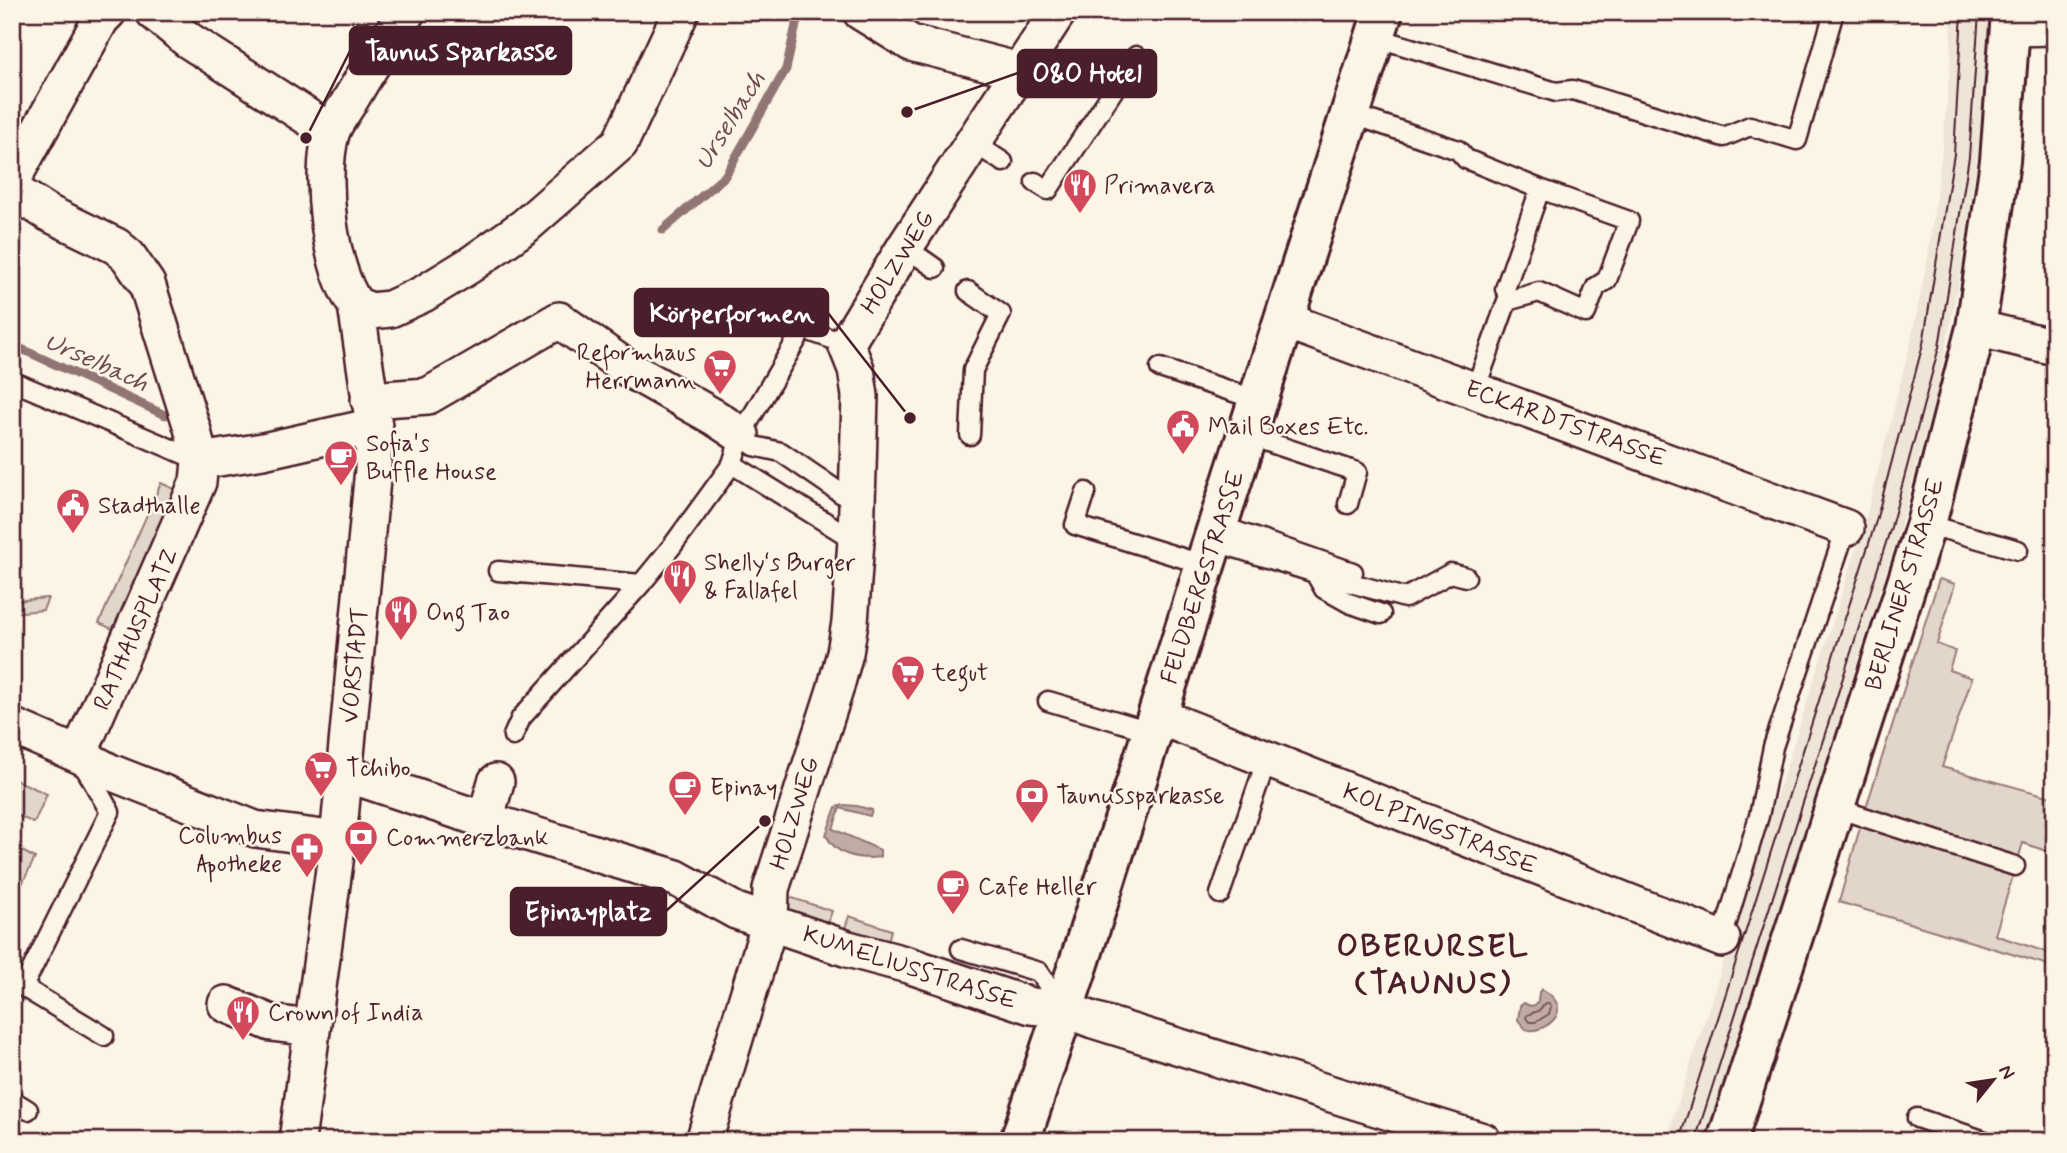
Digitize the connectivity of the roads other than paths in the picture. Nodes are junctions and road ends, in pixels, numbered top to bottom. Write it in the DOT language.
graph roads {
  1 [pos="108,12"];
  2 [pos="154,12"];
  3 [pos="407,12"];
  4 [pos="681,12"];
  5 [pos="861,12"];
  6 [pos="1058,12"];
  7 [pos="1834,12"];
  8 [pos="2010,20"];
  9 [pos="1379,25"];
  10 [pos="2055,27"];
  11 [pos="1136,57"];
  12 [pos="1020,71"];
  13 [pos="1351,114"];
  14 [pos="331,132"];
  15 [pos="974,143"];
  16 [pos="1003,162"];
  17 [pos="12,180"];
  18 [pos="1035,182"];
  19 [pos="1540,189"];
  20 [pos="12,190"];
  21 [pos="905,247"];
  22 [pos="935,268"];
  23 [pos="1505,289"];
  24 [pos="968,291"];
  25 [pos="356,305"];
  26 [pos="1284,320"];
  27 [pos="1976,328"];
  28 [pos="846,344"];
  29 [pos="2055,346"];
  30 [pos="1160,368"];
  31 [pos="12,381"];
  32 [pos="1475,390"];
  33 [pos="371,413"];
  34 [pos="1252,417"];
  35 [pos="970,435"];
  36 [pos="742,449"];
  37 [pos="200,461"];
  38 [pos="1086,492"];
  39 [pos="1348,504"];
  40 [pos="858,505"];
  41 [pos="1926,524"];
  42 [pos="1846,528"];
  43 [pos="856,541"];
  44 [pos="1212,544"];
  45 [pos="2018,550"];
  46 [pos="498,571"];
  47 [pos="1353,572"];
  48 [pos="1315,573"];
  49 [pos="1466,578"];
  50 [pos="641,584"];
  51 [pos="1381,614"];
  52 [pos="1048,701"];
  53 [pos="1156,724"];
  54 [pos="12,726"];
  55 [pos="513,736"];
  56 [pos="81,756"];
  57 [pos="1267,759"];
  58 [pos="344,773"];
  59 [pos="496,782"];
  60 [pos="1833,807"];
  61 [pos="485,820"];
  62 [pos="338,840"];
  63 [pos="2015,866"];
  64 [pos="1220,894"];
  65 [pos="770,922"];
  66 [pos="1722,939"];
  67 [pos="961,949"];
  68 [pos="17,984"];
  69 [pos="226,1004"];
  70 [pos="1064,1009"];
  71 [pos="311,1028"];
  72 [pos="104,1036"];
  73 [pos="1917,1118"];
  74 [pos="297,1141"];
  75 [pos="704,1141"];
  76 [pos="1020,1141"];
  77 [pos="1483,1141"];
  78 [pos="1727,1141"];
  79 [pos="1985,1141"];
  1 -- 17 [label="street"];
  2 -- 14 [label="street"];
  3 -- 14 [label="street"];
  4 -- 25 [label="street"];
  5 -- 12 [label="street"];
  6 -- 12 [label="street, HOLZWEG"];
  7 -- 9 [label="lane"];
  8 -- 10 [label="street"];
  8 -- 27 [label="street, BERLINER STRASSE"];
  9 -- 13 [label="street, FELDBERGSTRASSE"];
  11 -- 18 [label="lane"];
  12 -- 15 [label="street, HOLZWEG"];
  13 -- 19 [label="lane"];
  13 -- 26 [label="street, FELDBERGSTRASSE"];
  14 -- 25 [label="street, VORSTADT"];
  15 -- 16 [label="lane"];
  15 -- 21 [label="street, HOLZWEG"];
  19 -- 23 [label="lane"];
  19 -- 32 [label="lane"];
  20 -- 37 [label="street"];
  21 -- 22 [label="lane"];
  21 -- 28 [label="street, HOLZWEG"];
  24 -- 35 [label="lane"];
  25 -- 33 [label="street, VORSTADT"];
  26 -- 32 [label="street, ECKARDTSTRASSE"];
  26 -- 34 [label="street, FELDBERGSTRASSE"];
  27 -- 29 [label="street"];
  27 -- 41 [label="street, BERLINER STRASSE"];
  28 -- 36 [label="lane"];
  28 -- 40 [label="street, HOLZWEG"];
  30 -- 34 [label="lane"];
  31 -- 37 [label="lane"];
  32 -- 42 [label="street, ECKARDTSTRASSE"];
  33 -- 36 [label="street"];
  33 -- 37 [label="street"];
  33 -- 58 [label="street, VORSTADT"];
  34 -- 39 [label="lane"];
  34 -- 44 [label="street, FELDBERGSTRASSE"];
  36 -- 40 [label="lane"];
  36 -- 43 [label="lane"];
  36 -- 50 [label="lane"];
  37 -- 56 [label="street, RATHAUSPLATZ"];
  38 -- 44 [label="lane"];
  40 -- 43 [label="street, HOLZWEG"];
  41 -- 45 [label="lane"];
  41 -- 60 [label="street, BERLINER STRASSE"];
  42 -- 66 [label="lane"];
  43 -- 65 [label="street, HOLZWEG"];
  44 -- 47 [label="lane"];
  44 -- 48 [label="lane"];
  44 -- 53 [label="street, FELDBERGSTRASSE"];
  46 -- 50 [label="lane"];
  48 -- 49 [label="lane"];
  48 -- 51 [label="lane"];
  50 -- 55 [label="lane"];
  52 -- 53 [label="lane"];
  53 -- 57 [label="street, KOLPINGSTRASSE"];
  53 -- 70 [label="street, FELDBERGSTRASSE"];
  54 -- 56 [label="street"];
  56 -- 62 [label="street"];
  56 -- 68 [label="lane"];
  57 -- 64 [label="lane"];
  57 -- 66 [label="street, KOLPINGSTRASSE"];
  58 -- 61 [label="street, KUMELIUSSTRASSE"];
  58 -- 62 [label="street, VORSTADT"];
  59 -- 61 [label="street"];
  60 -- 63 [label="lane"];
  60 -- 78 [label="street, BERLINER STRASSE"];
  61 -- 65 [label="street, KUMELIUSSTRASSE"];
  62 -- 71 [label="street, VORSTADT"];
  65 -- 70 [label="street, KUMELIUSSTRASSE"];
  65 -- 75 [label="street, HOLZWEG"];
  67 -- 70 [label="lane"];
  68 -- 72 [label="lane"];
  69 -- 71 [label="street"];
  70 -- 76 [label="street, FELDBERGSTRASSE"];
  70 -- 77 [label="street, KUMELIUSSTRASSE"];
  71 -- 74 [label="street, VORSTADT"];
  73 -- 79 [label="lane"];
}
